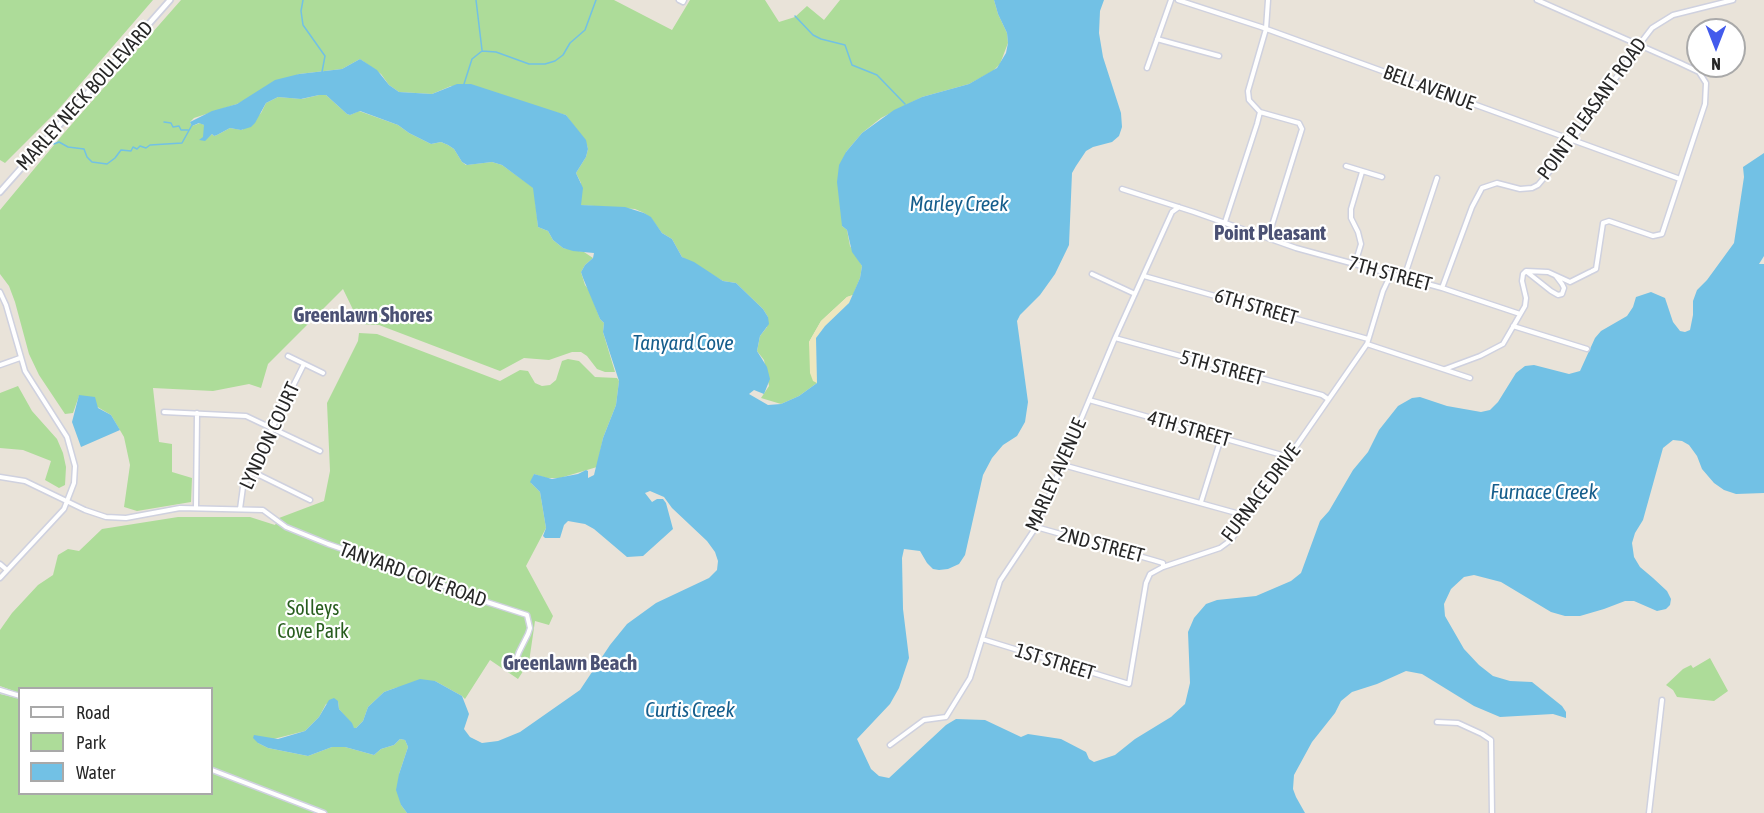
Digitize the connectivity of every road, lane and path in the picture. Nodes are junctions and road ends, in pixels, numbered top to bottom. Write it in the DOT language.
graph roads {
  1 [pos="170,0"];
  2 [pos="1171,0"];
  3 [pos="1178,0"];
  4 [pos="1268,0"];
  5 [pos="1537,0"];
  6 [pos="1733,0"];
  7 [pos="1187,1"];
  8 [pos="1266,29"];
  9 [pos="1157,39"];
  10 [pos="1639,45"];
  11 [pos="1219,56"];
  12 [pos="1147,68"];
  13 [pos="1260,111"];
  14 [pos="1572,141"];
  15 [pos="1346,166"];
  16 [pos="1362,172"];
  17 [pos="1382,177"];
  18 [pos="1437,178"];
  19 [pos="1680,179"];
  20 [pos="1122,189"];
  21 [pos="0,192"];
  22 [pos="1179,207"];
  23 [pos="1225,223"];
  24 [pos="1268,238"];
  25 [pos="1355,264"];
  26 [pos="1526,271"];
  27 [pos="1092,274"];
  28 [pos="1391,274"];
  29 [pos="1555,274"];
  30 [pos="1144,276"];
  31 [pos="1404,278"];
  32 [pos="1442,288"];
  33 [pos="0,291"];
  34 [pos="1135,294"];
  35 [pos="1520,314"];
  36 [pos="1513,326"];
  37 [pos="1115,338"];
  38 [pos="1367,342"];
  39 [pos="1587,349"];
  40 [pos="288,356"];
  41 [pos="20,358"];
  42 [pos="304,364"];
  43 [pos="0,365"];
  44 [pos="1444,369"];
  45 [pos="323,373"];
  46 [pos="1470,378"];
  47 [pos="1328,399"];
  48 [pos="1089,400"];
  49 [pos="164,412"];
  50 [pos="197,413"];
  51 [pos="273,428"];
  52 [pos="1221,438"];
  53 [pos="320,451"];
  54 [pos="1289,457"];
  55 [pos="1063,465"];
  56 [pos="251,471"];
  57 [pos="0,477"];
  58 [pos="310,500"];
  59 [pos="68,501"];
  60 [pos="1201,502"];
  61 [pos="196,508"];
  62 [pos="240,509"];
  63 [pos="1247,516"];
  64 [pos="1036,527"];
  65 [pos="0,564"];
  66 [pos="1163,567"];
  67 [pos="7,570"];
  68 [pos="0,578"];
  69 [pos="982,639"];
  70 [pos="516,660"];
  71 [pos="1128,684"];
  72 [pos="0,690"];
  73 [pos="18,695"];
  74 [pos="1662,700"];
  75 [pos="1437,722"];
  76 [pos="890,745"];
  77 [pos="213,770"];
  78 [pos="324,813"];
  79 [pos="1491,813"];
  80 [pos="1649,813"];
  1 -- 21 [label="main road, MARLEY NECK BOULEVARD"];
  2 -- 9 [label="street"];
  3 -- 7 [label="street, BELL AVENUE"];
  4 -- 8 [label="street"];
  5 -- 10 [label="street"];
  6 -- 10 [label="street, POINT PLEASANT ROAD"];
  7 -- 8 [label="street, BELL AVENUE"];
  8 -- 13 [label="street"];
  8 -- 14 [label="street, BELL AVENUE"];
  9 -- 11 [label="street"];
  9 -- 12 [label="street"];
  10 -- 14 [label="street, POINT PLEASANT ROAD"];
  10 -- 19 [label="street"];
  13 -- 23 [label="street"];
  13 -- 24 [label="street"];
  14 -- 19 [label="street, BELL AVENUE"];
  14 -- 32 [label="street, POINT PLEASANT ROAD"];
  15 -- 16 [label="street"];
  16 -- 17 [label="street"];
  16 -- 25 [label="street"];
  18 -- 31 [label="street"];
  19 -- 29 [label="street"];
  20 -- 22 [label="street, 7TH STREET"];
  22 -- 23 [label="street, 7TH STREET"];
  22 -- 30 [label="street, MARLEY AVENUE"];
  23 -- 24 [label="street, 7TH STREET"];
  24 -- 25 [label="street, 7TH STREET"];
  25 -- 28 [label="street, 7TH STREET"];
  26 -- 29 [label="street"];
  26 -- 29 [label="street"];
  26 -- 35 [label="street"];
  27 -- 34 [label="street"];
  28 -- 31 [label="street, 7TH STREET"];
  28 -- 38 [label="street, FURNACE DRIVE"];
  30 -- 34 [label="street, MARLEY AVENUE"];
  30 -- 38 [label="street, 6TH STREET"];
  31 -- 32 [label="street, 7TH STREET"];
  32 -- 35 [label="street, 7TH STREET"];
  33 -- 41 [label="street"];
  34 -- 37 [label="street, MARLEY AVENUE"];
  35 -- 36 [label="street"];
  36 -- 39 [label="street"];
  36 -- 44 [label="street"];
  37 -- 47 [label="street, 5TH STREET"];
  37 -- 48 [label="street, MARLEY AVENUE"];
  38 -- 44 [label="street, 6TH STREET"];
  38 -- 47 [label="street, FURNACE DRIVE"];
  40 -- 42 [label="street, LYNDON COURT"];
  41 -- 43 [label="street"];
  41 -- 59 [label="street"];
  42 -- 45 [label="street, LYNDON COURT"];
  42 -- 51 [label="street, LYNDON COURT"];
  44 -- 46 [label="street, 6TH STREET"];
  47 -- 54 [label="street, FURNACE DRIVE"];
  48 -- 52 [label="street, 4TH STREET"];
  48 -- 55 [label="street, MARLEY AVENUE"];
  49 -- 50 [label="street"];
  50 -- 51 [label="street"];
  50 -- 61 [label="street"];
  51 -- 53 [label="street"];
  51 -- 56 [label="street, LYNDON COURT"];
  52 -- 54 [label="street, 4TH STREET"];
  52 -- 60 [label="street"];
  54 -- 63 [label="street, FURNACE DRIVE"];
  55 -- 60 [label="street"];
  55 -- 64 [label="street, MARLEY AVENUE"];
  56 -- 58 [label="street"];
  56 -- 62 [label="street, LYNDON COURT"];
  57 -- 59 [label="street"];
  59 -- 61 [label="street"];
  59 -- 67 [label="street"];
  60 -- 63 [label="street"];
  61 -- 62 [label="street"];
  62 -- 70 [label="street, TANYARD COVE ROAD"];
  63 -- 66 [label="street, FURNACE DRIVE"];
  64 -- 66 [label="street, 2ND STREET"];
  64 -- 69 [label="street, MARLEY AVENUE"];
  65 -- 67 [label="street"];
  66 -- 71 [label="street, FURNACE DRIVE"];
  67 -- 68 [label="street"];
  69 -- 71 [label="street, 1ST STREET"];
  69 -- 76 [label="street, MARLEY AVENUE"];
  72 -- 73 [label="street"];
  74 -- 80 [label="street"];
  75 -- 79 [label="street"];
  77 -- 78 [label="street"];
}
